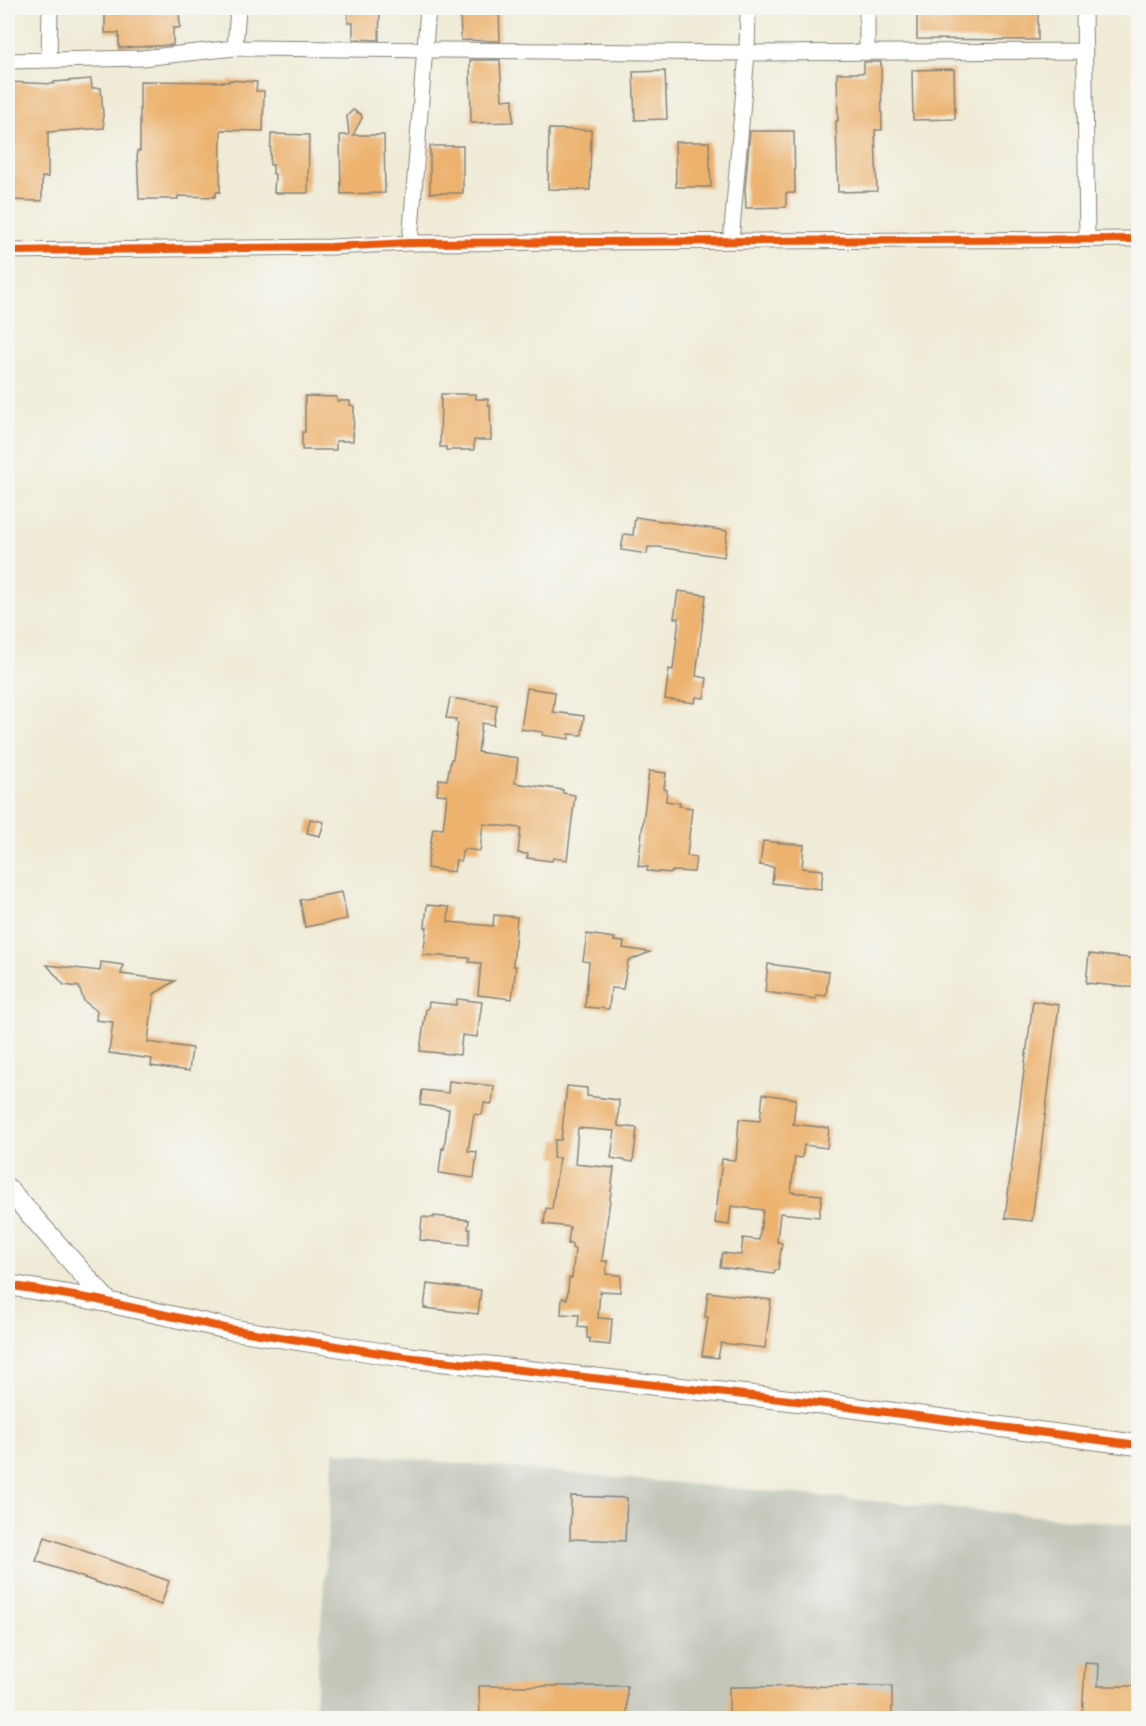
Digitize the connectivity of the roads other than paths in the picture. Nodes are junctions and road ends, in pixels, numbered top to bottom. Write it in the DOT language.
graph roads {
  1 [pos="50,8"];
  2 [pos="238,8"];
  3 [pos="428,8"];
  4 [pos="748,8"];
  5 [pos="867,8"];
  6 [pos="1084,8"];
  7 [pos="235,48"];
  8 [pos="424,51"];
  9 [pos="1085,51"];
  10 [pos="867,52"];
  11 [pos="747,53"];
  12 [pos="8,60"];
  13 [pos="49,60"];
  14 [pos="1088,239"];
  15 [pos="1138,239"];
  16 [pos="731,241"];
  17 [pos="410,243"];
  18 [pos="8,251"];
  19 [pos="8,1189"];
  20 [pos="8,1285"];
  21 [pos="107,1301"];
  22 [pos="1138,1445"];
  1 -- 13 [label="street"];
  2 -- 7 [label="street"];
  3 -- 8 [label="street"];
  4 -- 11 [label="street"];
  5 -- 10 [label="street"];
  6 -- 9 [label="street"];
  7 -- 8 [label="street"];
  7 -- 13 [label="street"];
  8 -- 11 [label="street"];
  8 -- 17 [label="street"];
  9 -- 10 [label="street"];
  9 -- 14 [label="street"];
  10 -- 11 [label="street"];
  11 -- 16 [label="street"];
  12 -- 13 [label="street"];
  14 -- 15 [label="street"];
  14 -- 16 [label="street"];
  16 -- 17 [label="street"];
  17 -- 18 [label="street"];
  19 -- 21 [label="street"];
  20 -- 21 [label="street"];
  21 -- 22 [label="street"];
}
